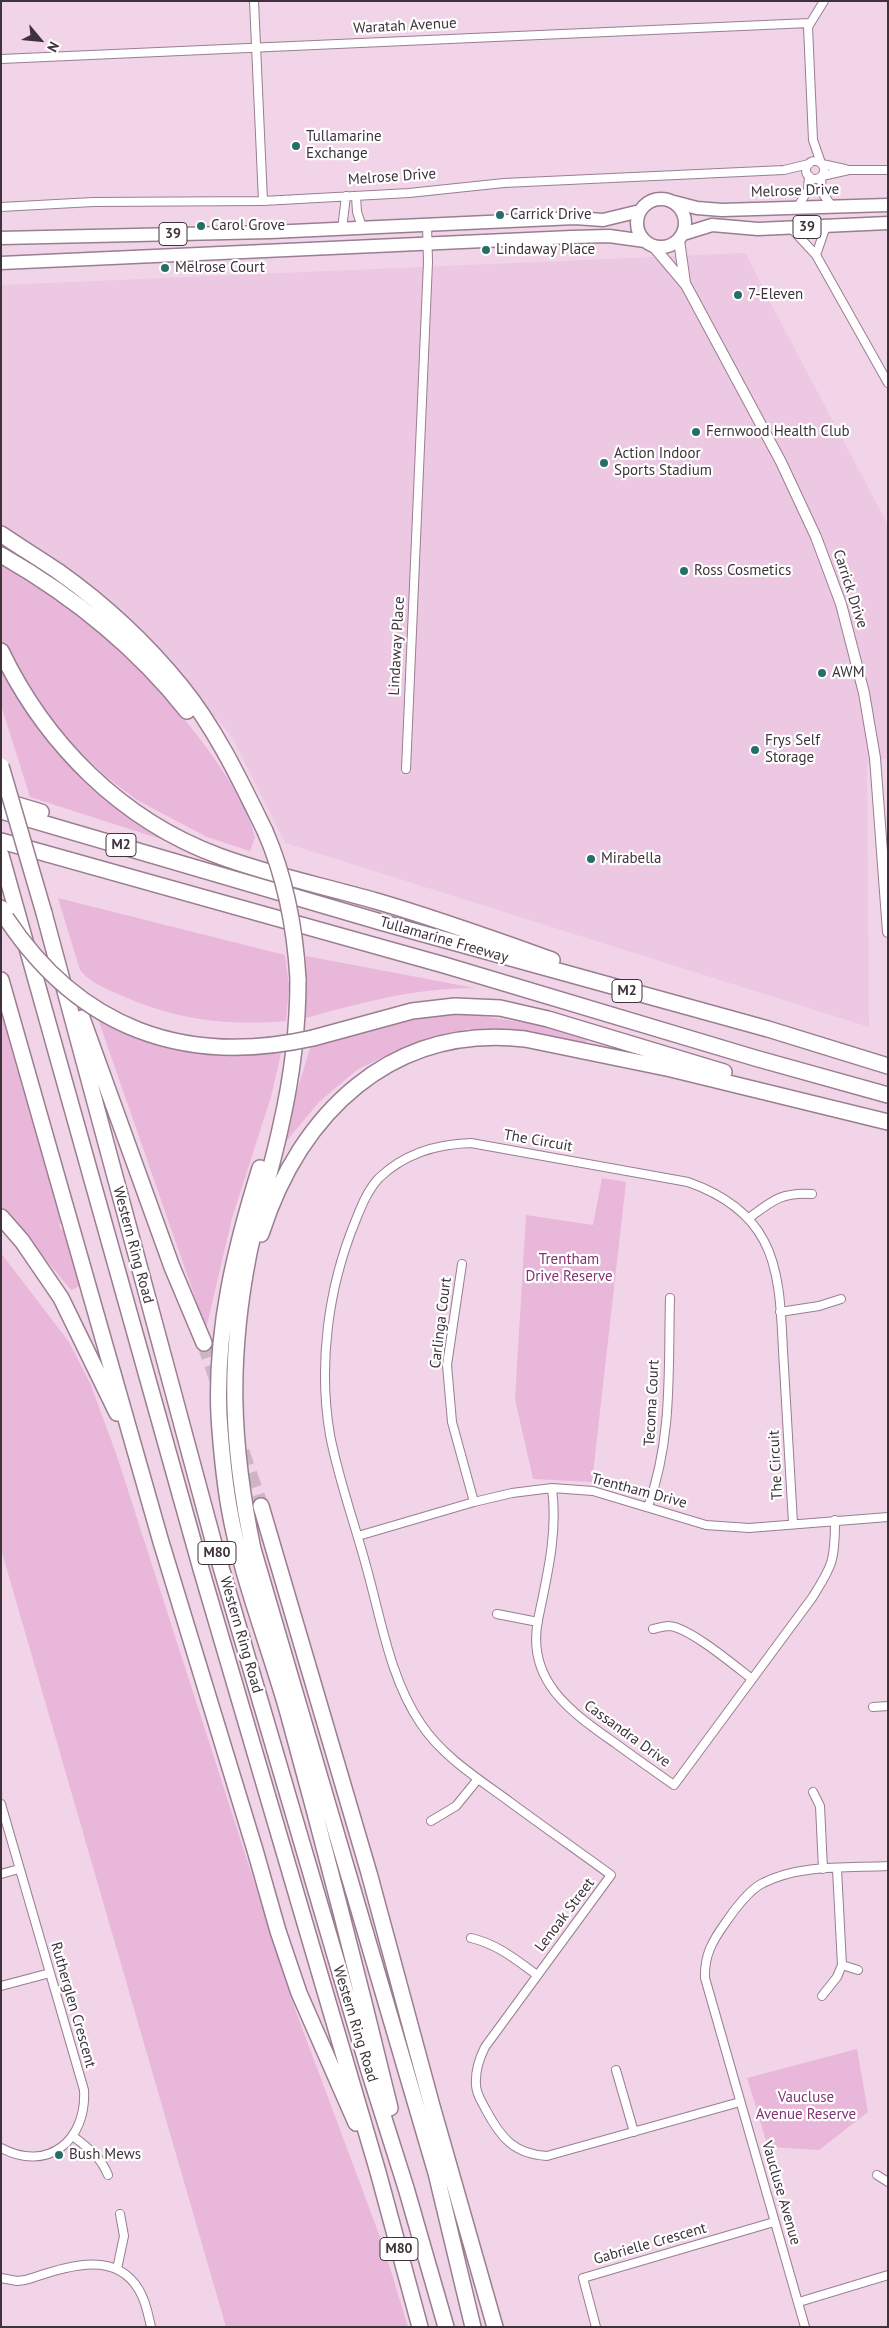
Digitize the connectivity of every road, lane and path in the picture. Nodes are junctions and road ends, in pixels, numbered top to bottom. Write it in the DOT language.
graph roads {
  1 [pos="254,1"];
  2 [pos="824,1"];
  3 [pos="809,23"];
  4 [pos="256,47"];
  5 [pos="1,59"];
  6 [pos="814,140"];
  7 [pos="821,163"];
  8 [pos="809,164"];
  9 [pos="784,170"];
  10 [pos="849,170"];
  11 [pos="888,170"];
  12 [pos="808,176"];
  13 [pos="821,177"];
  14 [pos="346,196"];
  15 [pos="356,196"];
  16 [pos="263,201"];
  17 [pos="674,202"];
  18 [pos="888,205"];
  19 [pos="1,206"];
  20 [pos="832,206"];
  21 [pos="797,208"];
  22 [pos="640,211"];
  23 [pos="888,223"];
  24 [pos="427,225"];
  25 [pos="826,226"];
  26 [pos="362,227"];
  27 [pos="791,228"];
  28 [pos="342,229"];
  29 [pos="170,234"];
  30 [pos="681,237"];
  31 [pos="1,238"];
  32 [pos="649,244"];
  33 [pos="427,245"];
  34 [pos="816,255"];
  35 [pos="171,256"];
  36 [pos="1,263"];
  37 [pos="686,285"];
  38 [pos="888,383"];
  39 [pos="1,534"];
  40 [pos="1,556"];
  41 [pos="1,650"];
  42 [pos="1,766"];
  43 [pos="406,769"];
  44 [pos="244,792"];
  45 [pos="1,800"];
  46 [pos="1,811"];
  47 [pos="1,842"];
  48 [pos="1,855"];
  49 [pos="241,880"];
  50 [pos="8,907"];
  51 [pos="44,913"];
  52 [pos="888,932"];
  53 [pos="1,980"];
  54 [pos="768,1029"];
  55 [pos="888,1066"];
  56 [pos="290,1076"];
  57 [pos="888,1095"];
  58 [pos="861,1115"];
  59 [pos="888,1122"];
  60 [pos="812,1194"];
  61 [pos="1,1217"];
  62 [pos="749,1218"];
  63 [pos="462,1264"];
  64 [pos="244,1293"];
  65 [pos="670,1298"];
  66 [pos="840,1299"];
  67 [pos="780,1312"];
  68 [pos="204,1343"];
  69 [pos="552,1488"];
  70 [pos="146,1489"];
  71 [pos="474,1502"];
  72 [pos="261,1506"];
  73 [pos="648,1507"];
  74 [pos="888,1517"];
  75 [pos="835,1520"];
  76 [pos="793,1523"];
  77 [pos="358,1536"];
  78 [pos="497,1614"];
  79 [pos="538,1622"];
  80 [pos="653,1629"];
  81 [pos="752,1679"];
  82 [pos="888,1706"];
  83 [pos="873,1707"];
  84 [pos="478,1779"];
  85 [pos="813,1792"];
  86 [pos="1,1804"];
  87 [pos="431,1821"];
  88 [pos="888,1866"];
  89 [pos="19,1869"];
  90 [pos="823,1869"];
  91 [pos="837,1869"];
  92 [pos="1,1874"];
  93 [pos="471,1938"];
  94 [pos="842,1965"];
  95 [pos="858,1970"];
  96 [pos="50,1972"];
  97 [pos="537,1975"];
  98 [pos="1,1986"];
  99 [pos="822,1996"];
  100 [pos="616,2070"];
  101 [pos="740,2102"];
  102 [pos="634,2132"];
  103 [pos="73,2136"];
  104 [pos="1,2148"];
  105 [pos="378,2172"];
  106 [pos="436,2174"];
  107 [pos="108,2175"];
  108 [pos="877,2175"];
  109 [pos="888,2182"];
  110 [pos="406,2188"];
  111 [pos="120,2214"];
  112 [pos="774,2222"];
  113 [pos="117,2269"];
  114 [pos="888,2275"];
  115 [pos="1,2278"];
  116 [pos="799,2302"];
  117 [pos="151,2327"];
  118 [pos="420,2327"];
  119 [pos="446,2327"];
  120 [pos="473,2327"];
  121 [pos="489,2327"];
  122 [pos="495,2327"];
  123 [pos="596,2327"];
  124 [pos="805,2327"];
  1 -- 4 [label="street"];
  2 -- 3 [label="street"];
  3 -- 4 [label="street, Waratah Avenue"];
  3 -- 6 [label="street"];
  4 -- 5 [label="street, Waratah Avenue"];
  4 -- 16 [label="street"];
  6 -- 7 [label="street"];
  6 -- 8 [label="street"];
  7 -- 8 [label="street"];
  7 -- 10 [label="street, Melrose Drive"];
  7 -- 13 [label="street"];
  8 -- 9 [label="street, Melrose Drive"];
  8 -- 12 [label="street"];
  9 -- 12 [label="street, Melrose Drive"];
  9 -- 15 [label="street, Melrose Drive"];
  10 -- 11 [label="street, Melrose Drive"];
  10 -- 13 [label="street, Melrose Drive"];
  12 -- 13 [label="street"];
  12 -- 21 [label="street"];
  13 -- 20 [label="street"];
  14 -- 15 [label="street, Melrose Drive"];
  14 -- 16 [label="street, Melrose Drive"];
  14 -- 28 [label="street"];
  15 -- 26 [label="street"];
  16 -- 19 [label="street, Melrose Drive"];
  17 -- 21 [label="main road, Melrose Drive / 39"];
  17 -- 22 [label="main road, 39"];
  17 -- 30 [label="main road"];
  18 -- 20 [label="main road, Melrose Drive / 39"];
  20 -- 21 [label="main road, Melrose Drive / 39"];
  22 -- 24 [label="main road, 39"];
  22 -- 32 [label="main road"];
  23 -- 25 [label="main road, 39"];
  24 -- 26 [label="main road, 39"];
  24 -- 33 [label="street, Lindaway Place"];
  25 -- 27 [label="main road, 39"];
  25 -- 34 [label="street"];
  26 -- 28 [label="main road, 39"];
  27 -- 30 [label="main road, 39"];
  27 -- 34 [label="street"];
  28 -- 29 [label="main road, 39"];
  29 -- 31 [label="main road, 39"];
  29 -- 35 [label="main road"];
  30 -- 32 [label="main road, 39"];
  30 -- 37 [label="street, Carrick Drive"];
  32 -- 33 [label="main road, 39"];
  32 -- 37 [label="street, Carrick Drive"];
  33 -- 35 [label="main road, 39"];
  33 -- 43 [label="street, Lindaway Place"];
  34 -- 38 [label="street"];
  35 -- 36 [label="main road, 39"];
  37 -- 52 [label="street, Carrick Drive"];
  39 -- 44 [label="highway"];
  40 -- 44 [label="highway"];
  41 -- 54 [label="highway"];
  42 -- 51 [label="highway, Western Ring Road / M80, bridge"];
  44 -- 56 [label="highway, bridge"];
  45 -- 49 [label="highway"];
  46 -- 49 [label="highway, Tullamarine Freeway / M2"];
  47 -- 57 [label="highway, Tullamarine Freeway / M2"];
  48 -- 50 [label="highway, Western Ring Road / M80"];
  49 -- 54 [label="highway, Tullamarine Freeway / M2"];
  50 -- 58 [label="highway, bridge"];
  50 -- 105 [label="highway, Western Ring Road / M80"];
  51 -- 68 [label="highway"];
  51 -- 110 [label="highway, Western Ring Road / M80"];
  53 -- 70 [label="highway"];
  54 -- 55 [label="highway, Tullamarine Freeway / M2"];
  56 -- 64 [label="highway"];
  56 -- 110 [label="highway"];
  58 -- 59 [label="highway"];
  58 -- 64 [label="highway"];
  60 -- 62 [label="street"];
  61 -- 70 [label="highway"];
  62 -- 67 [label="street, The Circuit"];
  62 -- 77 [label="street, The Circuit"];
  63 -- 71 [label="street, Carlinga Court"];
  64 -- 106 [label="highway"];
  65 -- 73 [label="street, Tecoma Court"];
  66 -- 67 [label="street"];
  67 -- 76 [label="street, The Circuit"];
  69 -- 71 [label="street, Trentham Drive"];
  69 -- 73 [label="street, Trentham Drive"];
  69 -- 79 [label="street, Cassandra Drive"];
  70 -- 105 [label="highway"];
  71 -- 77 [label="street, Trentham Drive"];
  72 -- 122 [label="highway"];
  73 -- 76 [label="street, Trentham Drive"];
  74 -- 75 [label="street, Trentham Drive"];
  75 -- 76 [label="street, Trentham Drive"];
  75 -- 81 [label="street, Cassandra Drive"];
  77 -- 84 [label="street, Lenoak Street"];
  78 -- 79 [label="street"];
  79 -- 81 [label="street, Cassandra Drive"];
  80 -- 81 [label="street"];
  82 -- 83 [label="street"];
  84 -- 87 [label="street"];
  84 -- 97 [label="street, Lenoak Street"];
  85 -- 90 [label="street"];
  86 -- 89 [label="street, Rutherglen Crescent"];
  88 -- 91 [label="street, Vaucluse Avenue"];
  89 -- 92 [label="street"];
  89 -- 96 [label="street, Rutherglen Crescent"];
  90 -- 91 [label="street, Vaucluse Avenue"];
  90 -- 101 [label="street, Vaucluse Avenue"];
  91 -- 94 [label="street"];
  93 -- 97 [label="street"];
  94 -- 95 [label="street"];
  94 -- 99 [label="street"];
  96 -- 98 [label="street"];
  96 -- 103 [label="street, Rutherglen Crescent"];
  97 -- 102 [label="street, Lenoak Street"];
  100 -- 102 [label="street"];
  101 -- 102 [label="street, Lenoak Street"];
  101 -- 112 [label="street, Vaucluse Avenue"];
  103 -- 104 [label="street, Rutherglen Crescent"];
  103 -- 107 [label="street"];
  105 -- 118 [label="highway, Western Ring Road / M80"];
  106 -- 120 [label="highway"];
  106 -- 121 [label="highway"];
  108 -- 109 [label="street"];
  110 -- 119 [label="highway, Western Ring Road / M80"];
  111 -- 113 [label="street"];
  112 -- 116 [label="street, Vaucluse Avenue"];
  112 -- 123 [label="street, Gabrielle Crescent"];
  113 -- 115 [label="street"];
  113 -- 117 [label="street"];
  114 -- 116 [label="street"];
  116 -- 124 [label="street"];
}
